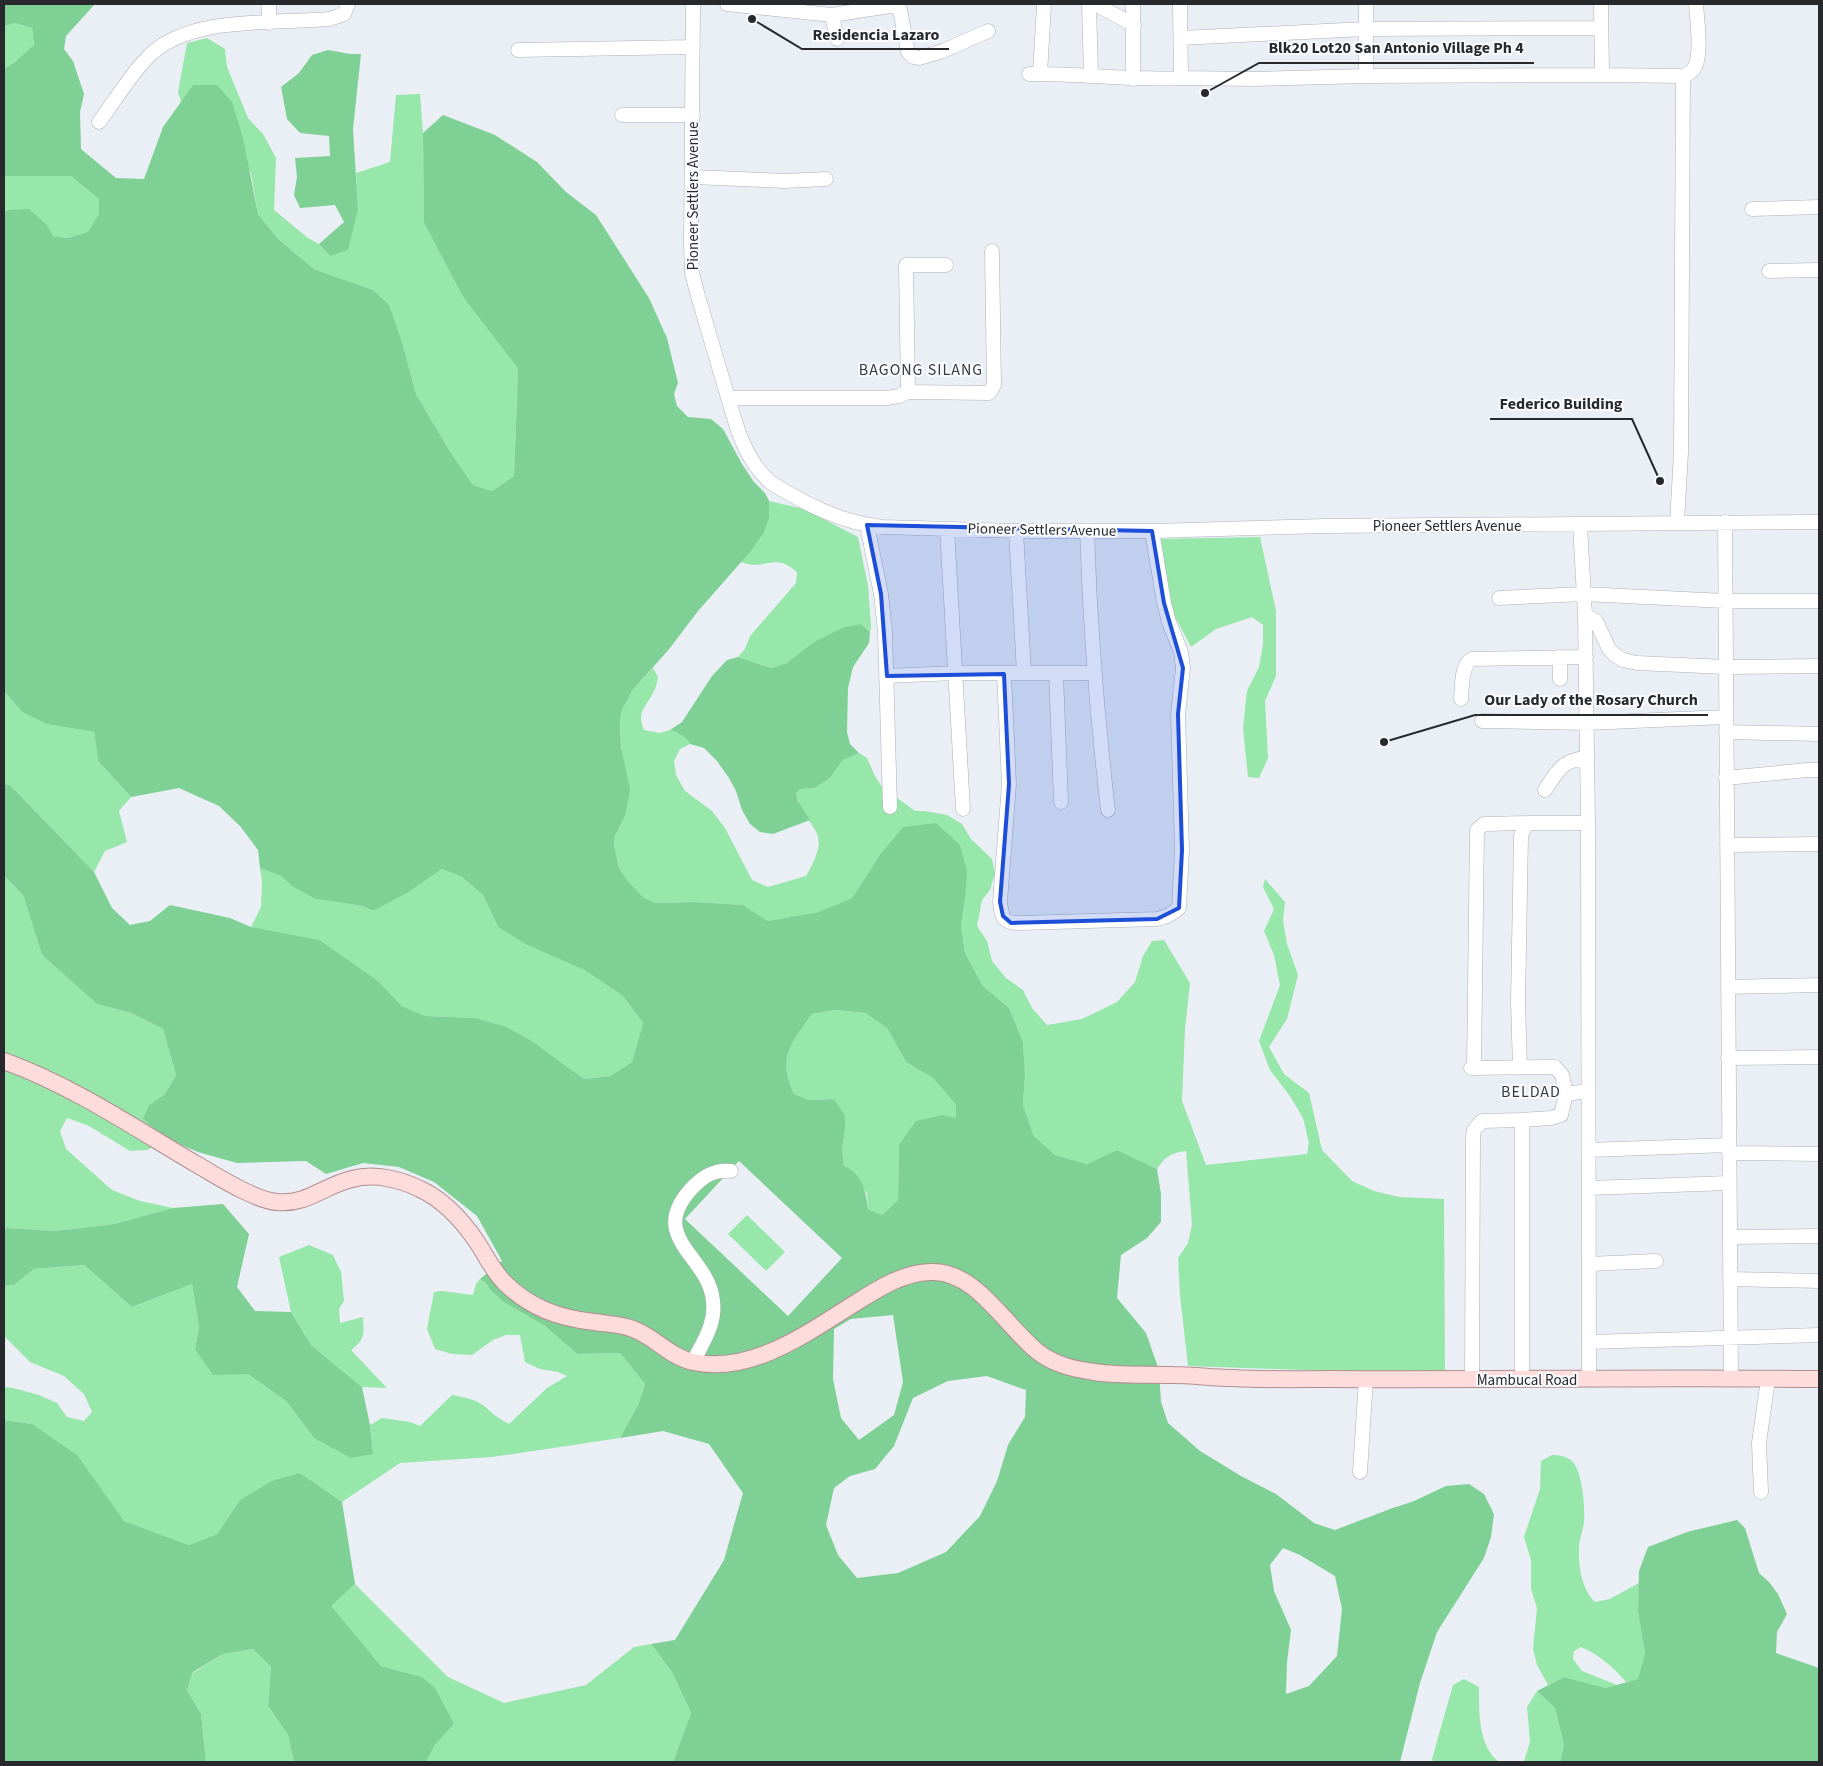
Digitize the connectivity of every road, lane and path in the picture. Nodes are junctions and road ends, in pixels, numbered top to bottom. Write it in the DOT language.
graph roads {
  1 [pos="269,4"];
  2 [pos="693,4"];
  3 [pos="727,4"];
  4 [pos="1044,4"];
  5 [pos="1089,4"];
  6 [pos="1095,4"];
  7 [pos="1133,4"];
  8 [pos="1180,4"];
  9 [pos="1366,4"];
  10 [pos="1600,4"];
  11 [pos="1696,4"];
  12 [pos="346,9"];
  13 [pos="832,15"];
  14 [pos="269,23"];
  15 [pos="1134,25"];
  16 [pos="1601,28"];
  17 [pos="1365,29"];
  18 [pos="988,31"];
  19 [pos="1181,38"];
  20 [pos="837,39"];
  21 [pos="693,47"];
  22 [pos="518,50"];
  23 [pos="1091,75"];
  24 [pos="1602,75"];
  25 [pos="1366,76"];
  26 [pos="1683,76"];
  27 [pos="1133,78"];
  28 [pos="1181,78"];
  29 [pos="622,115"];
  30 [pos="693,115"];
  31 [pos="98,122"];
  32 [pos="692,177"];
  33 [pos="826,179"];
  34 [pos="1819,207"];
  35 [pos="1752,209"];
  36 [pos="992,251"];
  37 [pos="946,264"];
  38 [pos="1819,270"];
  39 [pos="1769,271"];
  40 [pos="908,392"];
  41 [pos="728,398"];
  42 [pos="1724,522"];
  43 [pos="1819,522"];
  44 [pos="1677,523"];
  45 [pos="867,525"];
  46 [pos="1580,525"];
  47 [pos="947,529"];
  48 [pos="1016,531"];
  49 [pos="1087,531"];
  50 [pos="1152,531"];
  51 [pos="1584,594"];
  52 [pos="1499,598"];
  53 [pos="1725,601"];
  54 [pos="1819,601"];
  55 [pos="1585,615"];
  56 [pos="1560,657"];
  57 [pos="1586,657"];
  58 [pos="1819,666"];
  59 [pos="1726,667"];
  60 [pos="954,673"];
  61 [pos="1024,673"];
  62 [pos="1094,673"];
  63 [pos="1004,674"];
  64 [pos="1056,674"];
  65 [pos="887,676"];
  66 [pos="1560,679"];
  67 [pos="1461,699"];
  68 [pos="1726,717"];
  69 [pos="1482,721"];
  70 [pos="1587,723"];
  71 [pos="1726,732"];
  72 [pos="1819,734"];
  73 [pos="1587,758"];
  74 [pos="1819,770"];
  75 [pos="1726,778"];
  76 [pos="1545,790"];
  77 [pos="1061,802"];
  78 [pos="890,806"];
  79 [pos="963,809"];
  80 [pos="1108,810"];
  81 [pos="1530,823"];
  82 [pos="1588,823"];
  83 [pos="1727,844"];
  84 [pos="1819,844"];
  85 [pos="1819,985"];
  86 [pos="1728,987"];
  87 [pos="1819,1056"];
  88 [pos="1728,1058"];
  89 [pos="4,1061"];
  90 [pos="1520,1068"];
  91 [pos="1588,1093"];
  92 [pos="1566,1094"];
  93 [pos="1522,1120"];
  94 [pos="1729,1149"];
  95 [pos="1589,1150"];
  96 [pos="1819,1154"];
  97 [pos="731,1171"];
  98 [pos="1729,1183"];
  99 [pos="1589,1188"];
  100 [pos="1819,1236"];
  101 [pos="1730,1237"];
  102 [pos="1656,1261"];
  103 [pos="1589,1264"];
  104 [pos="1730,1278"];
  105 [pos="1819,1281"];
  106 [pos="1819,1335"];
  107 [pos="1730,1338"];
  108 [pos="1589,1342"];
  109 [pos="693,1362"];
  110 [pos="1730,1378"];
  111 [pos="1366,1379"];
  112 [pos="1589,1379"];
  113 [pos="1768,1379"];
  114 [pos="1819,1379"];
  115 [pos="1472,1380"];
  116 [pos="1522,1380"];
  117 [pos="1360,1472"];
  118 [pos="1761,1492"];
  1 -- 14 [label="street"];
  2 -- 21 [label="street, Pioneer Settlers Avenue"];
  3 -- 13 [label="street"];
  4 -- 23 [label="street"];
  5 -- 23 [label="street"];
  6 -- 15 [label="street"];
  7 -- 15 [label="street"];
  8 -- 19 [label="street"];
  9 -- 17 [label="street"];
  10 -- 16 [label="street"];
  11 -- 26 [label="street"];
  12 -- 14 [label="street"];
  13 -- 18 [label="street"];
  13 -- 20 [label="street"];
  14 -- 31 [label="street"];
  15 -- 27 [label="street"];
  16 -- 17 [label="street"];
  16 -- 24 [label="street"];
  17 -- 19 [label="street"];
  17 -- 25 [label="street"];
  19 -- 28 [label="street"];
  21 -- 22 [label="street"];
  21 -- 30 [label="street, Pioneer Settlers Avenue"];
  23 -- 27 [label="street"];
  24 -- 25 [label="street"];
  24 -- 26 [label="street"];
  25 -- 28 [label="street"];
  26 -- 44 [label="street"];
  27 -- 28 [label="street"];
  29 -- 30 [label="street"];
  30 -- 32 [label="street, Pioneer Settlers Avenue"];
  32 -- 33 [label="street"];
  32 -- 41 [label="street, Pioneer Settlers Avenue"];
  34 -- 35 [label="street"];
  36 -- 40 [label="street"];
  37 -- 40 [label="street"];
  38 -- 39 [label="street"];
  40 -- 41 [label="street"];
  41 -- 45 [label="street, Pioneer Settlers Avenue"];
  42 -- 43 [label="street, Pioneer Settlers Avenue"];
  42 -- 44 [label="street, Pioneer Settlers Avenue"];
  42 -- 53 [label="street"];
  44 -- 46 [label="street, Pioneer Settlers Avenue"];
  45 -- 47 [label="street, Pioneer Settlers Avenue"];
  45 -- 65 [label="street"];
  46 -- 50 [label="street, Pioneer Settlers Avenue"];
  46 -- 51 [label="street"];
  47 -- 48 [label="street, Pioneer Settlers Avenue"];
  47 -- 60 [label="street"];
  48 -- 49 [label="street, Pioneer Settlers Avenue"];
  48 -- 61 [label="street"];
  49 -- 50 [label="street, Pioneer Settlers Avenue"];
  49 -- 62 [label="street"];
  50 -- 63 [label="street"];
  51 -- 52 [label="street"];
  51 -- 53 [label="street"];
  51 -- 55 [label="street"];
  53 -- 54 [label="street"];
  53 -- 59 [label="street"];
  55 -- 57 [label="street"];
  55 -- 59 [label="street"];
  56 -- 57 [label="street"];
  56 -- 66 [label="street"];
  56 -- 67 [label="street"];
  57 -- 70 [label="street"];
  58 -- 59 [label="street"];
  59 -- 68 [label="street"];
  60 -- 63 [label="street"];
  60 -- 65 [label="street"];
  60 -- 79 [label="street"];
  61 -- 63 [label="street"];
  61 -- 64 [label="street"];
  62 -- 64 [label="street"];
  62 -- 80 [label="street"];
  64 -- 77 [label="street"];
  65 -- 78 [label="street"];
  68 -- 70 [label="street"];
  68 -- 71 [label="street"];
  69 -- 70 [label="street"];
  70 -- 73 [label="street"];
  71 -- 72 [label="street"];
  71 -- 75 [label="street"];
  73 -- 76 [label="street"];
  73 -- 82 [label="street"];
  74 -- 75 [label="street"];
  75 -- 83 [label="street"];
  81 -- 82 [label="street"];
  81 -- 90 [label="street"];
  81 -- 90 [label="street"];
  82 -- 91 [label="street"];
  83 -- 84 [label="street"];
  83 -- 86 [label="street"];
  85 -- 86 [label="street"];
  86 -- 88 [label="street"];
  87 -- 88 [label="street"];
  88 -- 94 [label="street"];
  89 -- 109 [label="main road, Mambucal Road"];
  90 -- 92 [label="street"];
  91 -- 92 [label="street"];
  91 -- 95 [label="street"];
  92 -- 93 [label="street"];
  93 -- 115 [label="street"];
  93 -- 116 [label="street"];
  94 -- 95 [label="street"];
  94 -- 96 [label="street"];
  94 -- 98 [label="street"];
  95 -- 99 [label="street"];
  97 -- 109 [label="street"];
  98 -- 99 [label="street"];
  98 -- 101 [label="street"];
  99 -- 103 [label="street"];
  100 -- 101 [label="street"];
  101 -- 104 [label="street"];
  102 -- 103 [label="street"];
  103 -- 108 [label="street"];
  104 -- 105 [label="street"];
  104 -- 107 [label="street"];
  106 -- 107 [label="street"];
  107 -- 108 [label="street"];
  107 -- 110 [label="street"];
  108 -- 112 [label="street"];
  109 -- 111 [label="main road, Mambucal Road"];
  110 -- 112 [label="main road, Mambucal Road"];
  110 -- 113 [label="main road, Mambucal Road"];
  111 -- 115 [label="main road, Mambucal Road"];
  111 -- 117 [label="street"];
  112 -- 116 [label="main road, Mambucal Road"];
  113 -- 114 [label="main road, Mambucal Road"];
  113 -- 118 [label="street"];
  115 -- 116 [label="main road, Mambucal Road"];
}
